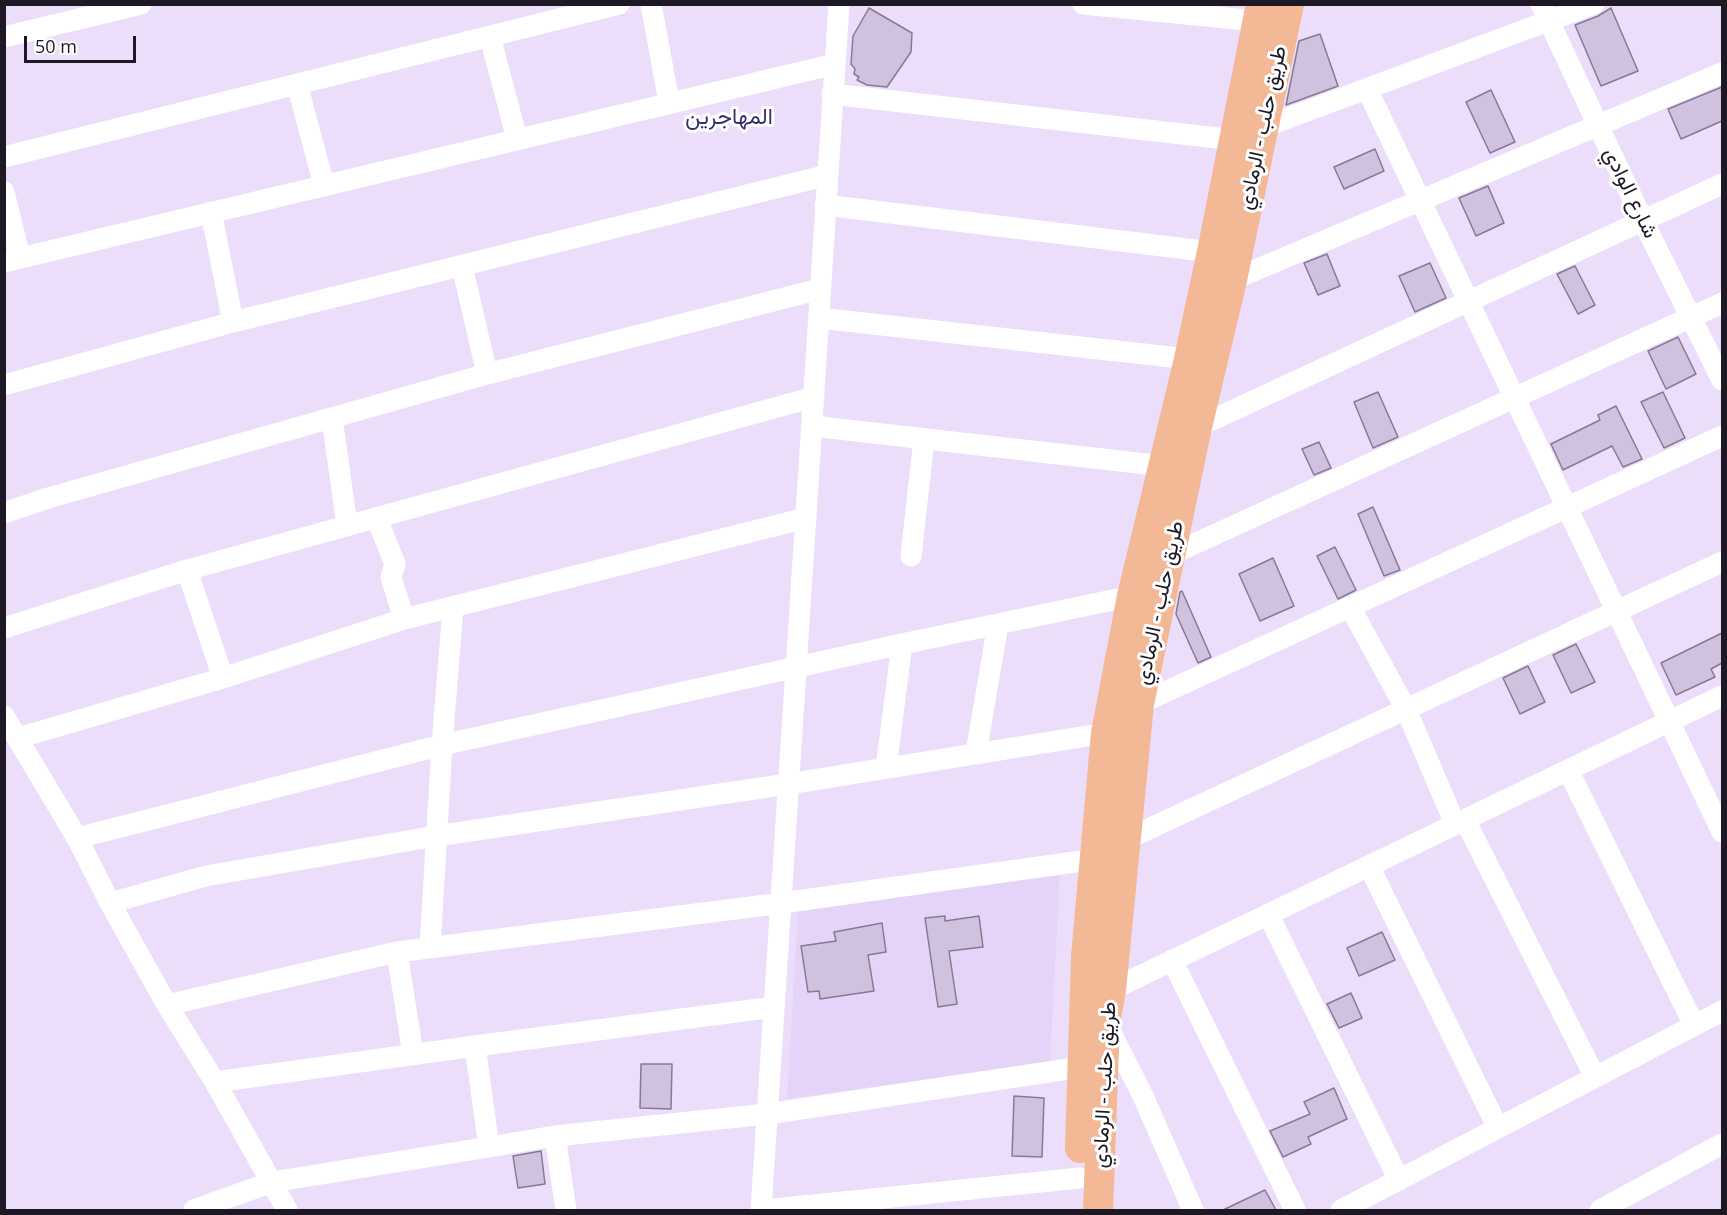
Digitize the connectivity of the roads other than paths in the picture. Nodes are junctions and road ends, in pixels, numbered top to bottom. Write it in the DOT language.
graph roads {
  1 [pos="141,4"];
  2 [pos="619,4"];
  3 [pos="651,4"];
  4 [pos="839,4"];
  5 [pos="1083,4"];
  6 [pos="1289,4"];
  7 [pos="1594,4"];
  8 [pos="1259,13"];
  9 [pos="1545,13"];
  10 [pos="4,37"];
  11 [pos="490,37"];
  12 [pos="835,64"];
  13 [pos="1722,73"];
  14 [pos="297,84"];
  15 [pos="1367,88"];
  16 [pos="832,94"];
  17 [pos="669,102"];
  18 [pos="1598,126"];
  19 [pos="1264,127"];
  20 [pos="517,139"];
  21 [pos="1235,140"];
  22 [pos="4,157"];
  23 [pos="828,175"];
  24 [pos="1722,184"];
  25 [pos="324,185"];
  26 [pos="4,192"];
  27 [pos="1420,201"];
  28 [pos="825,205"];
  29 [pos="211,212"];
  30 [pos="1642,221"];
  31 [pos="1212,252"];
  32 [pos="12,260"];
  33 [pos="462,266"];
  34 [pos="1232,280"];
  35 [pos="820,290"];
  36 [pos="1469,301"];
  37 [pos="1722,303"];
  38 [pos="819,318"];
  39 [pos="1691,318"];
  40 [pos="233,322"];
  41 [pos="1189,359"];
  42 [pos="487,374"];
  43 [pos="1722,380"];
  44 [pos="4,385"];
  45 [pos="814,397"];
  46 [pos="1515,398"];
  47 [pos="332,418"];
  48 [pos="812,426"];
  49 [pos="1197,427"];
  50 [pos="1722,436"];
  51 [pos="924,439"];
  52 [pos="1164,466"];
  53 [pos="1568,507"];
  54 [pos="4,513"];
  55 [pos="806,518"];
  56 [pos="377,519"];
  57 [pos="347,525"];
  58 [pos="1170,555"];
  59 [pos="911,556"];
  60 [pos="1722,562"];
  61 [pos="187,570"];
  62 [pos="1132,596"];
  63 [pos="1350,607"];
  64 [pos="453,608"];
  65 [pos="1617,611"];
  66 [pos="404,619"];
  67 [pos="998,624"];
  68 [pos="4,628"];
  69 [pos="902,644"];
  70 [pos="796,668"];
  71 [pos="224,678"];
  72 [pos="1722,696"];
  73 [pos="1139,704"];
  74 [pos="1406,709"];
  75 [pos="4,716"];
  76 [pos="1670,721"];
  77 [pos="1106,733"];
  78 [pos="18,738"];
  79 [pos="442,745"];
  80 [pos="976,753"];
  81 [pos="886,768"];
  82 [pos="1568,770"];
  83 [pos="788,784"];
  84 [pos="1460,822"];
  85 [pos="1722,832"];
  86 [pos="436,836"];
  87 [pos="77,838"];
  88 [pos="1125,840"];
  89 [pos="1096,859"];
  90 [pos="1368,866"];
  91 [pos="110,903"];
  92 [pos="782,903"];
  93 [pos="1268,914"];
  94 [pos="430,948"];
  95 [pos="397,952"];
  96 [pos="1172,960"];
  97 [pos="1111,990"];
  98 [pos="168,1005"];
  99 [pos="774,1007"];
  100 [pos="1722,1011"];
  101 [pos="1106,1023"];
  102 [pos="1694,1025"];
  103 [pos="475,1046"];
  104 [pos="413,1054"];
  105 [pos="1082,1067"];
  106 [pos="1596,1077"];
  107 [pos="215,1082"];
  108 [pos="767,1114"];
  109 [pos="1498,1128"];
  110 [pos="555,1136"];
  111 [pos="1722,1144"];
  112 [pos="489,1147"];
  113 [pos="1080,1178"];
  114 [pos="1399,1180"];
  115 [pos="272,1182"];
  116 [pos="194,1210"];
  117 [pos="287,1210"];
  118 [pos="566,1210"];
  119 [pos="763,1210"];
  120 [pos="1079,1210"];
  121 [pos="1098,1210"];
  122 [pos="1193,1210"];
  123 [pos="1295,1210"];
  124 [pos="1341,1210"];
  125 [pos="1600,1210"];
  1 -- 10 [label="street"];
  2 -- 11 [label="street"];
  3 -- 17 [label="street"];
  4 -- 12 [label="street"];
  5 -- 8 [label="street"];
  6 -- 19 [label="highway, طريق حلب - الرمادي"];
  7 -- 9 [label="street"];
  8 -- 21 [label="highway, طريق حلب - الرمادي"];
  9 -- 15 [label="street"];
  9 -- 18 [label="street, شارع الوادي"];
  11 -- 14 [label="street"];
  11 -- 20 [label="street"];
  12 -- 16 [label="street"];
  12 -- 17 [label="street"];
  13 -- 18 [label="street"];
  14 -- 22 [label="street"];
  14 -- 25 [label="street"];
  15 -- 19 [label="street"];
  15 -- 27 [label="street"];
  16 -- 21 [label="street"];
  16 -- 23 [label="street"];
  17 -- 20 [label="street"];
  18 -- 27 [label="street"];
  18 -- 30 [label="street, شارع الوادي"];
  19 -- 34 [label="highway, طريق حلب - الرمادي"];
  20 -- 25 [label="street"];
  21 -- 31 [label="highway, طريق حلب - الرمادي"];
  23 -- 28 [label="street"];
  23 -- 33 [label="street"];
  24 -- 30 [label="street"];
  25 -- 29 [label="street"];
  26 -- 32 [label="street"];
  27 -- 34 [label="street"];
  27 -- 36 [label="street"];
  28 -- 31 [label="street"];
  28 -- 35 [label="street"];
  29 -- 32 [label="street"];
  29 -- 40 [label="street"];
  30 -- 36 [label="street"];
  30 -- 39 [label="street, شارع الوادي"];
  31 -- 41 [label="highway, طريق حلب - الرمادي"];
  33 -- 40 [label="street"];
  33 -- 42 [label="street"];
  34 -- 49 [label="highway, طريق حلب - الرمادي"];
  35 -- 38 [label="street"];
  35 -- 42 [label="street"];
  36 -- 46 [label="street"];
  36 -- 49 [label="street"];
  37 -- 39 [label="street"];
  38 -- 41 [label="street"];
  38 -- 45 [label="street"];
  39 -- 43 [label="street, شارع الوادي"];
  39 -- 46 [label="street"];
  40 -- 44 [label="street"];
  41 -- 52 [label="highway, طريق حلب - الرمادي"];
  42 -- 47 [label="street"];
  45 -- 48 [label="street"];
  45 -- 56 [label="street"];
  46 -- 53 [label="street"];
  46 -- 58 [label="street"];
  47 -- 54 [label="street"];
  47 -- 57 [label="street"];
  48 -- 51 [label="street"];
  48 -- 55 [label="street"];
  49 -- 58 [label="highway, طريق حلب - الرمادي"];
  50 -- 53 [label="street"];
  51 -- 52 [label="street"];
  51 -- 59 [label="street"];
  52 -- 62 [label="highway, طريق حلب - الرمادي"];
  53 -- 63 [label="street"];
  53 -- 65 [label="street"];
  55 -- 64 [label="street"];
  55 -- 70 [label="street"];
  56 -- 57 [label="street"];
  56 -- 66 [label="street"];
  57 -- 61 [label="street"];
  58 -- 73 [label="highway, طريق حلب - الرمادي"];
  60 -- 65 [label="street"];
  61 -- 68 [label="street"];
  61 -- 71 [label="street"];
  62 -- 67 [label="street"];
  62 -- 77 [label="highway, طريق حلب - الرمادي"];
  63 -- 73 [label="street"];
  63 -- 74 [label="street"];
  64 -- 66 [label="street"];
  64 -- 79 [label="street"];
  65 -- 74 [label="street"];
  65 -- 76 [label="street"];
  66 -- 71 [label="street"];
  67 -- 69 [label="street"];
  67 -- 80 [label="street"];
  69 -- 70 [label="street"];
  69 -- 81 [label="street"];
  70 -- 79 [label="street"];
  70 -- 83 [label="street"];
  71 -- 78 [label="street"];
  72 -- 76 [label="street"];
  73 -- 88 [label="highway, طريق حلب - الرمادي"];
  74 -- 84 [label="street"];
  74 -- 88 [label="street"];
  75 -- 78 [label="street"];
  76 -- 82 [label="street"];
  76 -- 85 [label="street"];
  77 -- 80 [label="street"];
  77 -- 89 [label="highway, طريق حلب - الرمادي"];
  78 -- 87 [label="street"];
  79 -- 86 [label="street"];
  79 -- 87 [label="street"];
  80 -- 81 [label="street"];
  81 -- 83 [label="street"];
  82 -- 84 [label="street"];
  82 -- 102 [label="street"];
  83 -- 86 [label="street"];
  83 -- 92 [label="street"];
  84 -- 90 [label="street"];
  84 -- 106 [label="street"];
  86 -- 91 [label="street"];
  86 -- 94 [label="street"];
  87 -- 91 [label="street"];
  88 -- 97 [label="highway, طريق حلب - الرمادي"];
  89 -- 92 [label="street"];
  89 -- 105 [label="highway, طريق حلب - الرمادي"];
  90 -- 93 [label="street"];
  90 -- 109 [label="street"];
  91 -- 98 [label="street"];
  92 -- 94 [label="street"];
  92 -- 99 [label="street"];
  93 -- 96 [label="street"];
  93 -- 114 [label="street"];
  94 -- 95 [label="street"];
  95 -- 98 [label="street"];
  95 -- 104 [label="street"];
  96 -- 97 [label="street"];
  96 -- 123 [label="street"];
  97 -- 101 [label="highway, طريق حلب - الرمادي"];
  98 -- 107 [label="street"];
  99 -- 103 [label="street"];
  99 -- 108 [label="street"];
  100 -- 102 [label="street"];
  101 -- 121 [label="highway, طريق حلب - الرمادي"];
  101 -- 122 [label="street"];
  102 -- 106 [label="street"];
  103 -- 104 [label="street"];
  103 -- 112 [label="street"];
  104 -- 107 [label="street"];
  105 -- 108 [label="street"];
  105 -- 113 [label="highway, طريق حلب - الرمادي"];
  106 -- 109 [label="street"];
  107 -- 115 [label="street"];
  108 -- 110 [label="street"];
  108 -- 119 [label="street"];
  109 -- 114 [label="street"];
  110 -- 112 [label="street"];
  110 -- 118 [label="street"];
  111 -- 125 [label="street"];
  112 -- 115 [label="street"];
  113 -- 119 [label="street"];
  113 -- 120 [label="highway, طريق حلب - الرمادي"];
  114 -- 124 [label="street"];
  115 -- 116 [label="street"];
  115 -- 117 [label="street"];
}
